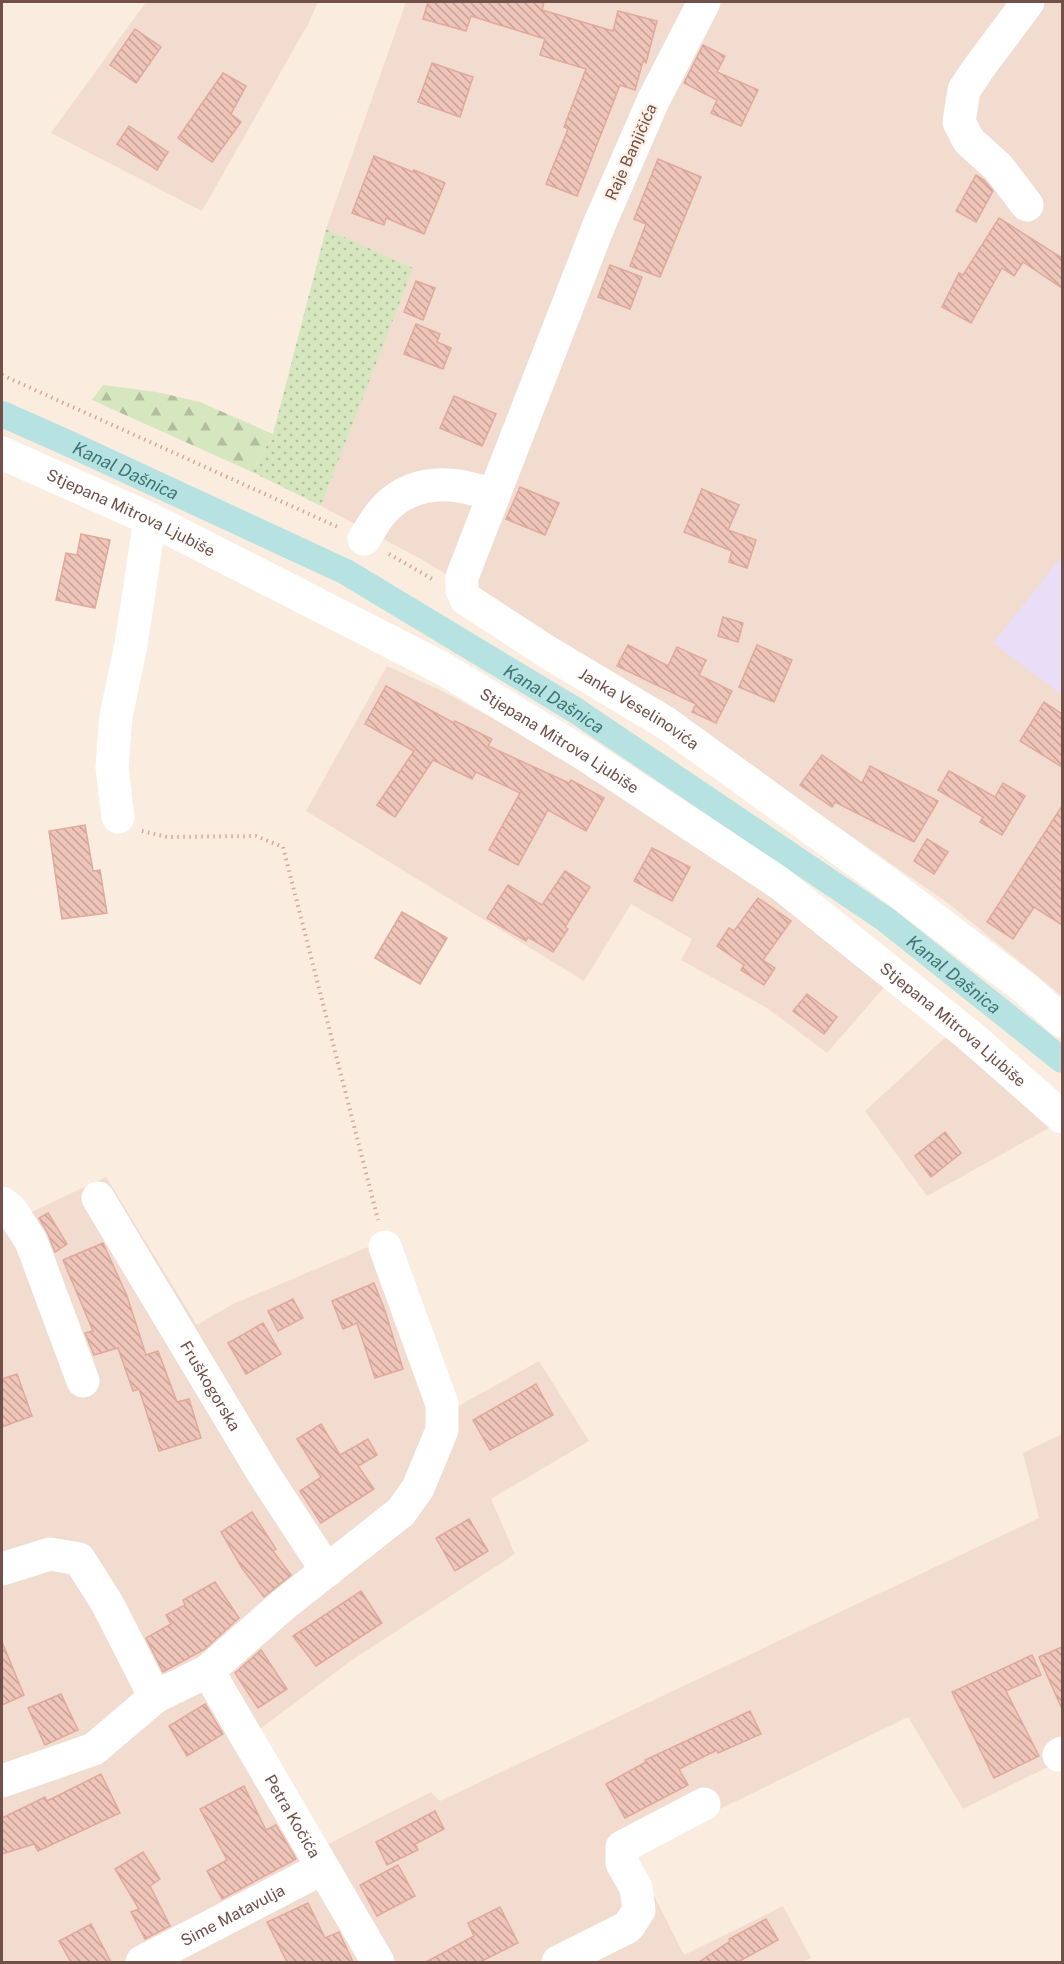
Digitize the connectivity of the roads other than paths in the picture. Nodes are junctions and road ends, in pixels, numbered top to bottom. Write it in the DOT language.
graph roads {
  1 [pos="1028,2"];
  2 [pos="693,4"];
  3 [pos="1027,205"];
  4 [pos="2,453"];
  5 [pos="493,496"];
  6 [pos="150,519"];
  7 [pos="364,539"];
  8 [pos="118,816"];
  9 [pos="1062,1021"];
  10 [pos="1062,1117"];
  11 [pos="98,1198"];
  12 [pos="2,1203"];
  13 [pos="385,1247"];
  14 [pos="83,1381"];
  15 [pos="2,1569"];
  16 [pos="327,1571"];
  17 [pos="208,1671"];
  18 [pos="155,1696"];
  19 [pos="2,1781"];
  20 [pos="704,1804"];
  21 [pos="323,1868"];
  22 [pos="142,1962"];
  23 [pos="378,1962"];
  24 [pos="558,1962"];
  1 -- 3 [label="street"];
  2 -- 5 [label="street, Raje Banjičića"];
  4 -- 6 [label="street, Stjepana Mitrova Ljubiše"];
  5 -- 7 [label="street"];
  5 -- 9 [label="street, Janka Veselinovića"];
  6 -- 8 [label="street"];
  6 -- 10 [label="street, Stjepana Mitrova Ljubiše"];
  11 -- 16 [label="street, Fruškogorska"];
  12 -- 14 [label="street"];
  13 -- 16 [label="street"];
  15 -- 18 [label="street"];
  16 -- 17 [label="street"];
  17 -- 18 [label="street"];
  17 -- 21 [label="street, Petra Kočića"];
  18 -- 19 [label="street"];
  20 -- 24 [label="street"];
  21 -- 22 [label="street, Sime Matavulja"];
  21 -- 23 [label="street, Petra Kočića"];
}
